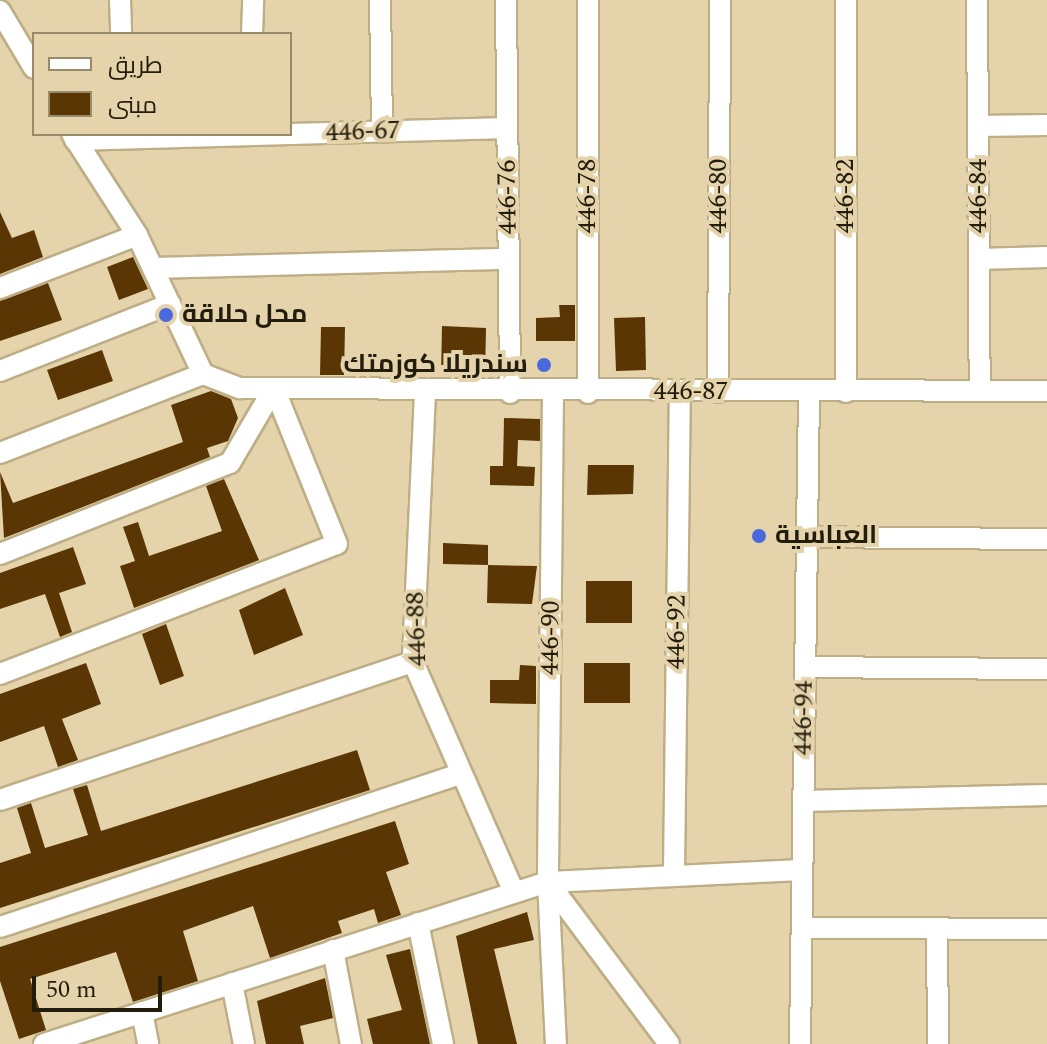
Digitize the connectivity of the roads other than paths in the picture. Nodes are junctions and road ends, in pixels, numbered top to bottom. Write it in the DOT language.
graph roads {
  1 [pos="120,0"];
  2 [pos="253,0"];
  3 [pos="380,0"];
  4 [pos="506,0"];
  5 [pos="588,0"];
  6 [pos="720,0"];
  7 [pos="846,0"];
  8 [pos="977,0"];
  9 [pos="0,11"];
  10 [pos="121,32"];
  11 [pos="252,32"];
  12 [pos="32,65"];
  13 [pos="1047,125"];
  14 [pos="978,126"];
  15 [pos="507,128"];
  16 [pos="382,132"];
  17 [pos="292,134"];
  18 [pos="122,136"];
  19 [pos="74,137"];
  20 [pos="137,235"];
  21 [pos="1047,257"];
  22 [pos="508,259"];
  23 [pos="979,259"];
  24 [pos="153,268"];
  25 [pos="0,288"];
  26 [pos="170,304"];
  27 [pos="0,371"];
  28 [pos="203,374"];
  29 [pos="274,388"];
  30 [pos="980,391"];
  31 [pos="1047,391"];
  32 [pos="680,392"];
  33 [pos="718,392"];
  34 [pos="809,392"];
  35 [pos="846,392"];
  36 [pos="425,393"];
  37 [pos="510,393"];
  38 [pos="553,393"];
  39 [pos="588,393"];
  40 [pos="0,453"];
  41 [pos="807,537"];
  42 [pos="1047,539"];
  43 [pos="0,554"];
  44 [pos="413,662"];
  45 [pos="805,667"];
  46 [pos="1047,669"];
  47 [pos="0,674"];
  48 [pos="460,774"];
  49 [pos="1047,795"];
  50 [pos="0,800"];
  51 [pos="803,801"];
  52 [pos="802,870"];
  53 [pos="674,872"];
  54 [pos="548,882"];
  55 [pos="514,892"];
  56 [pos="418,923"];
  57 [pos="0,927"];
  58 [pos="802,928"];
  59 [pos="937,928"];
  60 [pos="1047,929"];
  61 [pos="333,950"];
  62 [pos="232,983"];
  63 [pos="142,1012"];
  64 [pos="48,1043"];
  65 [pos="148,1044"];
  66 [pos="244,1044"];
  67 [pos="351,1044"];
  68 [pos="443,1044"];
  69 [pos="556,1044"];
  70 [pos="669,1044"];
  71 [pos="800,1044"];
  72 [pos="938,1044"];
  1 -- 10 [label="street"];
  2 -- 11 [label="street"];
  3 -- 16 [label="street"];
  4 -- 15 [label="street, 446-76"];
  5 -- 39 [label="street, 446-78"];
  6 -- 33 [label="street, 446-80"];
  7 -- 35 [label="street, 446-82"];
  8 -- 14 [label="street, 446-84"];
  9 -- 12 [label="street"];
  13 -- 14 [label="street"];
  14 -- 23 [label="street, 446-84"];
  15 -- 16 [label="street, 446-67"];
  15 -- 22 [label="street, 446-76"];
  16 -- 17 [label="street, 446-67"];
  18 -- 19 [label="street, 446-67"];
  19 -- 20 [label="street"];
  20 -- 24 [label="street"];
  20 -- 25 [label="street"];
  21 -- 23 [label="street"];
  22 -- 24 [label="street"];
  22 -- 37 [label="street, 446-76"];
  23 -- 30 [label="street, 446-84"];
  24 -- 26 [label="street"];
  26 -- 27 [label="street"];
  26 -- 28 [label="street"];
  28 -- 29 [label="street, 446-87"];
  28 -- 40 [label="street"];
  29 -- 36 [label="street, 446-87"];
  29 -- 43 [label="street"];
  29 -- 47 [label="street"];
  30 -- 31 [label="street, 446-87"];
  30 -- 35 [label="street, 446-87"];
  32 -- 33 [label="street, 446-87"];
  32 -- 39 [label="street, 446-87"];
  32 -- 53 [label="street, 446-92"];
  33 -- 34 [label="street, 446-87"];
  34 -- 35 [label="street, 446-87"];
  34 -- 41 [label="street, 446-94"];
  36 -- 37 [label="street, 446-87"];
  36 -- 44 [label="street, 446-88"];
  37 -- 38 [label="street, 446-87"];
  38 -- 39 [label="street, 446-87"];
  38 -- 54 [label="street, 446-90"];
  41 -- 42 [label="street"];
  41 -- 45 [label="street, 446-94"];
  44 -- 48 [label="street, 446-88"];
  44 -- 50 [label="street"];
  45 -- 46 [label="street"];
  45 -- 51 [label="street, 446-94"];
  48 -- 55 [label="street, 446-88"];
  48 -- 57 [label="street"];
  49 -- 51 [label="street"];
  51 -- 52 [label="street, 446-94"];
  52 -- 53 [label="street"];
  52 -- 58 [label="street, 446-94"];
  53 -- 54 [label="street"];
  54 -- 55 [label="street"];
  54 -- 69 [label="street, 446-90"];
  54 -- 70 [label="street"];
  55 -- 56 [label="street"];
  56 -- 61 [label="street"];
  56 -- 68 [label="street"];
  58 -- 59 [label="street"];
  58 -- 71 [label="street, 446-94"];
  59 -- 60 [label="street"];
  59 -- 72 [label="street"];
  61 -- 62 [label="street"];
  61 -- 67 [label="street"];
  62 -- 63 [label="street"];
  62 -- 66 [label="street"];
  63 -- 64 [label="street"];
  63 -- 65 [label="street"];
}
